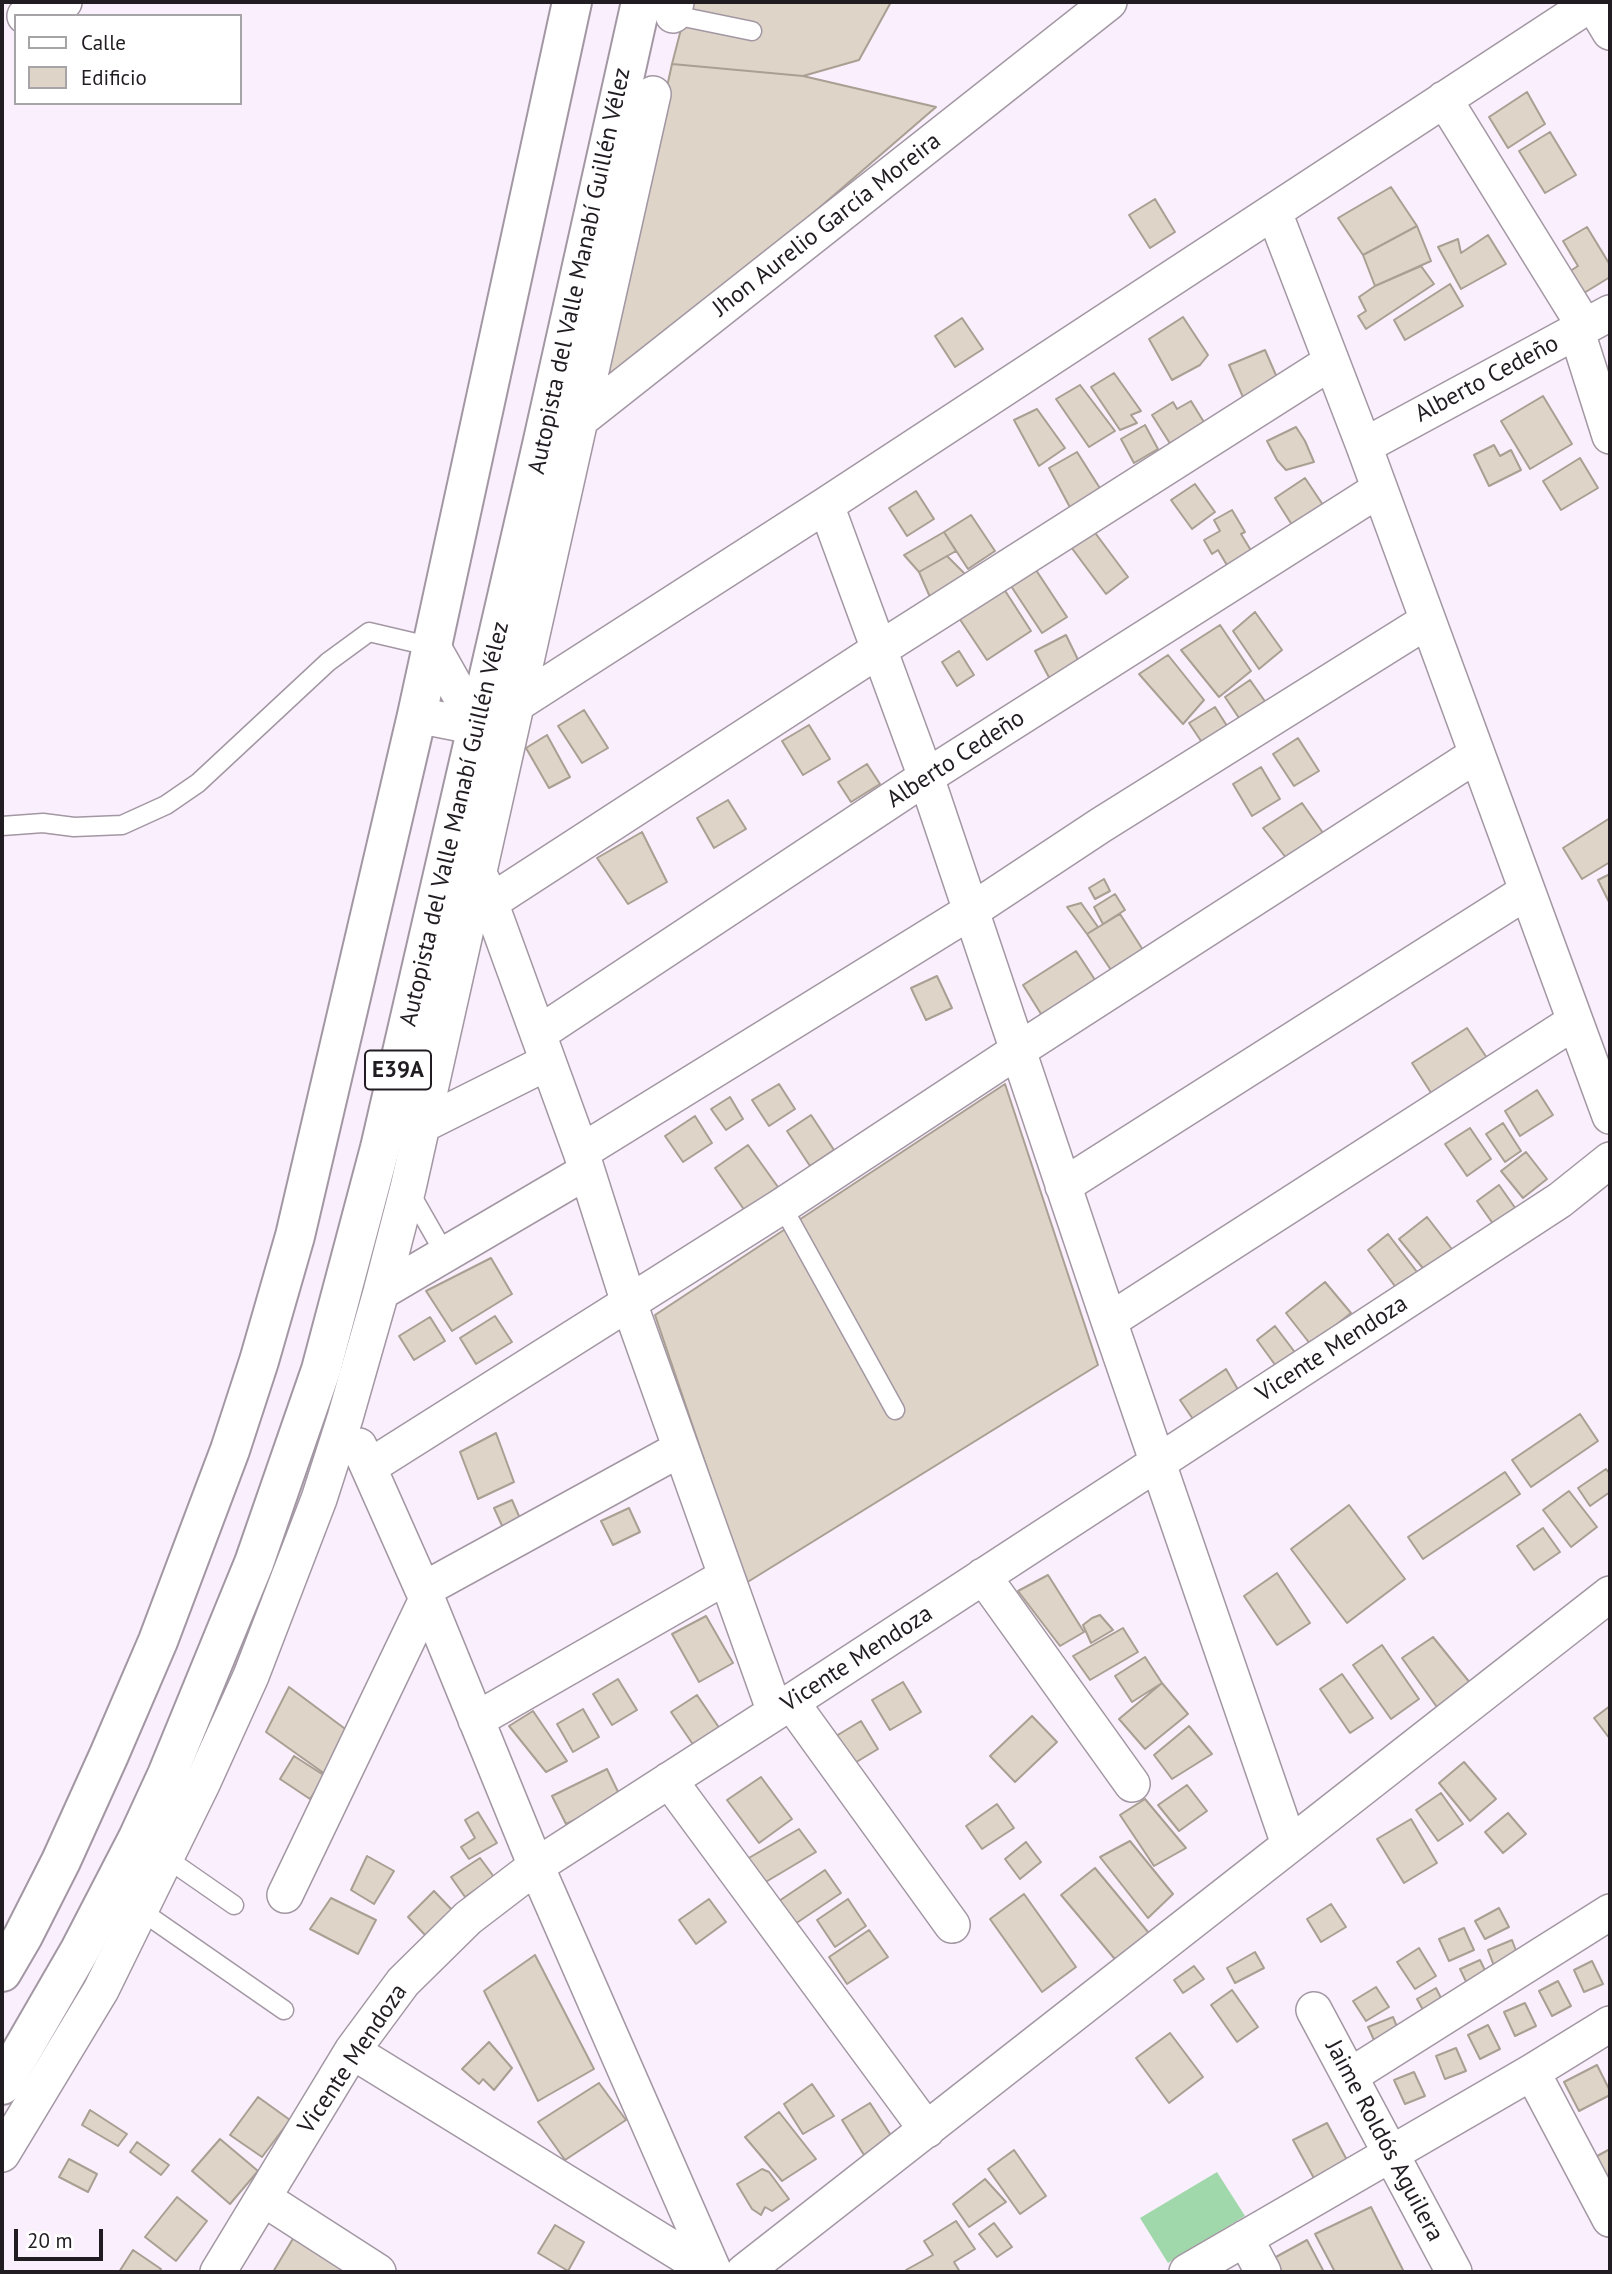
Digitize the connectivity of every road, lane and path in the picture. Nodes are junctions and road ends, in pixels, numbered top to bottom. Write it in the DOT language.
graph roads {
  1 [pos="64,2"];
  2 [pos="572,2"];
  3 [pos="1109,2"];
  4 [pos="1592,2"];
  5 [pos="657,6"];
  6 [pos="19,14"];
  7 [pos="751,31"];
  8 [pos="1610,32"];
  9 [pos="653,94"];
  10 [pos="1444,99"];
  11 [pos="1274,212"];
  12 [pos="1591,324"];
  13 [pos="1331,362"];
  14 [pos="578,422"];
  15 [pos="1610,436"];
  16 [pos="542,445"];
  17 [pos="1364,446"];
  18 [pos="1378,490"];
  19 [pos="826,505"];
  20 [pos="1427,621"];
  21 [pos="433,647"];
  22 [pos="880,649"];
  23 [pos="515,705"];
  24 [pos="417,715"];
  25 [pos="478,727"];
  26 [pos="1476,755"];
  27 [pos="926,777"];
  28 [pos="2,826"];
  29 [pos="1526,892"];
  30 [pos="480,897"];
  31 [pos="971,911"];
  32 [pos="1574,1023"];
  33 [pos="543,1048"];
  34 [pos="1017,1051"];
  35 [pos="1610,1116"];
  36 [pos="422,1125"];
  37 [pos="380,1148"];
  38 [pos="1610,1160"];
  39 [pos="584,1161"];
  40 [pos="1063,1186"];
  41 [pos="408,1188"];
  42 [pos="782,1206"];
  43 [pos="445,1254"];
  44 [pos="382,1292"];
  45 [pos="629,1303"];
  46 [pos="1109,1321"];
  47 [pos="321,1370"];
  48 [pos="895,1410"];
  49 [pos="345,1418"];
  50 [pos="680,1449"];
  51 [pos="1159,1463"];
  52 [pos="369,1467"];
  53 [pos="983,1576"];
  54 [pos="725,1577"];
  55 [pos="1610,1594"];
  56 [pos="425,1595"];
  57 [pos="783,1707"];
  58 [pos="476,1720"];
  59 [pos="669,1780"];
  60 [pos="1132,1784"];
  61 [pos="138,1838"];
  62 [pos="1290,1844"];
  63 [pos="536,1866"];
  64 [pos="285,1895"];
  65 [pos="127,1901"];
  66 [pos="234,1905"];
  67 [pos="1610,1912"];
  68 [pos="952,1925"];
  69 [pos="2,1972"];
  70 [pos="284,2010"];
  71 [pos="1314,2011"];
  72 [pos="1610,2024"];
  73 [pos="352,2051"];
  74 [pos="1532,2072"];
  75 [pos="1350,2076"];
  76 [pos="2,2085"];
  77 [pos="927,2130"];
  78 [pos="2,2154"];
  79 [pos="1392,2154"];
  80 [pos="263,2198"];
  81 [pos="1610,2219"];
  82 [pos="1245,2238"];
  83 [pos="218,2272"];
  84 [pos="378,2272"];
  85 [pos="713,2272"];
  86 [pos="744,2272"];
  87 [pos="1187,2272"];
  88 [pos="1263,2272"];
  89 [pos="1454,2272"];
  1 -- 6 [label="street"];
  2 -- 21 [label="main road, E39A"];
  3 -- 14 [label="street, Jhon Aurelio García Moreira"];
  4 -- 8 [label="street"];
  4 -- 10 [label="street"];
  5 -- 7 [label="lane"];
  5 -- 16 [label="main road, Autopista del Valle Manabí Guillén Vélez / E39A"];
  9 -- 14 [label="street"];
  10 -- 11 [label="street"];
  10 -- 12 [label="street"];
  11 -- 13 [label="street"];
  11 -- 19 [label="street"];
  12 -- 15 [label="street"];
  12 -- 17 [label="street, Alberto Cedeño"];
  13 -- 17 [label="street"];
  13 -- 22 [label="street"];
  14 -- 16 [label="street, Jhon Aurelio García Moreira"];
  14 -- 23 [label="street"];
  16 -- 25 [label="main road, Autopista del Valle Manabí Guillén Vélez / E39A"];
  17 -- 18 [label="street"];
  18 -- 20 [label="street"];
  18 -- 27 [label="street, Alberto Cedeño"];
  19 -- 22 [label="street"];
  19 -- 23 [label="street"];
  20 -- 26 [label="street"];
  20 -- 31 [label="street"];
  21 -- 24 [label="main road, E39A"];
  21 -- 25 [label="street"];
  21 -- 28 [label="lane"];
  22 -- 27 [label="street"];
  22 -- 30 [label="street"];
  23 -- 25 [label="street"];
  23 -- 30 [label="street"];
  24 -- 25 [label="street"];
  24 -- 69 [label="main road, E39A"];
  25 -- 37 [label="main road, Autopista del Valle Manabí Guillén Vélez / E39A"];
  26 -- 29 [label="street"];
  26 -- 34 [label="street"];
  27 -- 31 [label="street"];
  27 -- 33 [label="street, Alberto Cedeño"];
  29 -- 32 [label="street"];
  29 -- 40 [label="street"];
  30 -- 33 [label="street"];
  30 -- 36 [label="street"];
  31 -- 34 [label="street"];
  31 -- 39 [label="street"];
  32 -- 35 [label="street"];
  32 -- 46 [label="street"];
  33 -- 36 [label="street, Alberto Cedeño"];
  33 -- 39 [label="street"];
  34 -- 40 [label="street"];
  34 -- 42 [label="street"];
  36 -- 37 [label="street, Alberto Cedeño"];
  36 -- 41 [label="street"];
  37 -- 47 [label="main road, Autopista del Valle Manabí Guillén Vélez / E39A"];
  38 -- 51 [label="street, Vicente Mendoza"];
  39 -- 43 [label="street"];
  39 -- 45 [label="street"];
  40 -- 46 [label="street"];
  41 -- 43 [label="lane"];
  41 -- 44 [label="street"];
  42 -- 45 [label="street"];
  42 -- 48 [label="lane"];
  43 -- 44 [label="street"];
  44 -- 49 [label="street"];
  45 -- 50 [label="street"];
  45 -- 52 [label="street"];
  46 -- 51 [label="street"];
  47 -- 49 [label="street"];
  47 -- 61 [label="main road, Autopista del Valle Manabí Guillén Vélez / E39A"];
  49 -- 52 [label="street"];
  49 -- 65 [label="street"];
  50 -- 54 [label="street"];
  50 -- 56 [label="street"];
  51 -- 53 [label="street, Vicente Mendoza"];
  51 -- 62 [label="street"];
  52 -- 56 [label="street"];
  53 -- 57 [label="street, Vicente Mendoza"];
  53 -- 60 [label="street"];
  54 -- 57 [label="street"];
  54 -- 58 [label="street"];
  55 -- 62 [label="street"];
  56 -- 58 [label="street"];
  56 -- 64 [label="street"];
  57 -- 59 [label="street, Vicente Mendoza"];
  57 -- 68 [label="street"];
  58 -- 63 [label="street"];
  59 -- 63 [label="street, Vicente Mendoza"];
  59 -- 77 [label="street"];
  61 -- 65 [label="main road, Autopista del Valle Manabí Guillén Vélez / E39A"];
  61 -- 66 [label="lane"];
  62 -- 77 [label="street"];
  63 -- 73 [label="street, Vicente Mendoza"];
  63 -- 85 [label="street"];
  65 -- 70 [label="lane"];
  65 -- 76 [label="main road, Autopista del Valle Manabí Guillén Vélez / E39A"];
  65 -- 78 [label="street"];
  67 -- 75 [label="street"];
  71 -- 75 [label="street, Jaime Roldós Aguilera"];
  72 -- 74 [label="street"];
  73 -- 80 [label="street, Vicente Mendoza"];
  73 -- 85 [label="street"];
  74 -- 79 [label="street"];
  74 -- 81 [label="street"];
  75 -- 79 [label="street, Jaime Roldós Aguilera"];
  77 -- 86 [label="street"];
  79 -- 82 [label="street"];
  79 -- 89 [label="street, Jaime Roldós Aguilera"];
  80 -- 83 [label="street, Vicente Mendoza"];
  80 -- 84 [label="street"];
  82 -- 87 [label="street"];
  82 -- 88 [label="street"];
}
